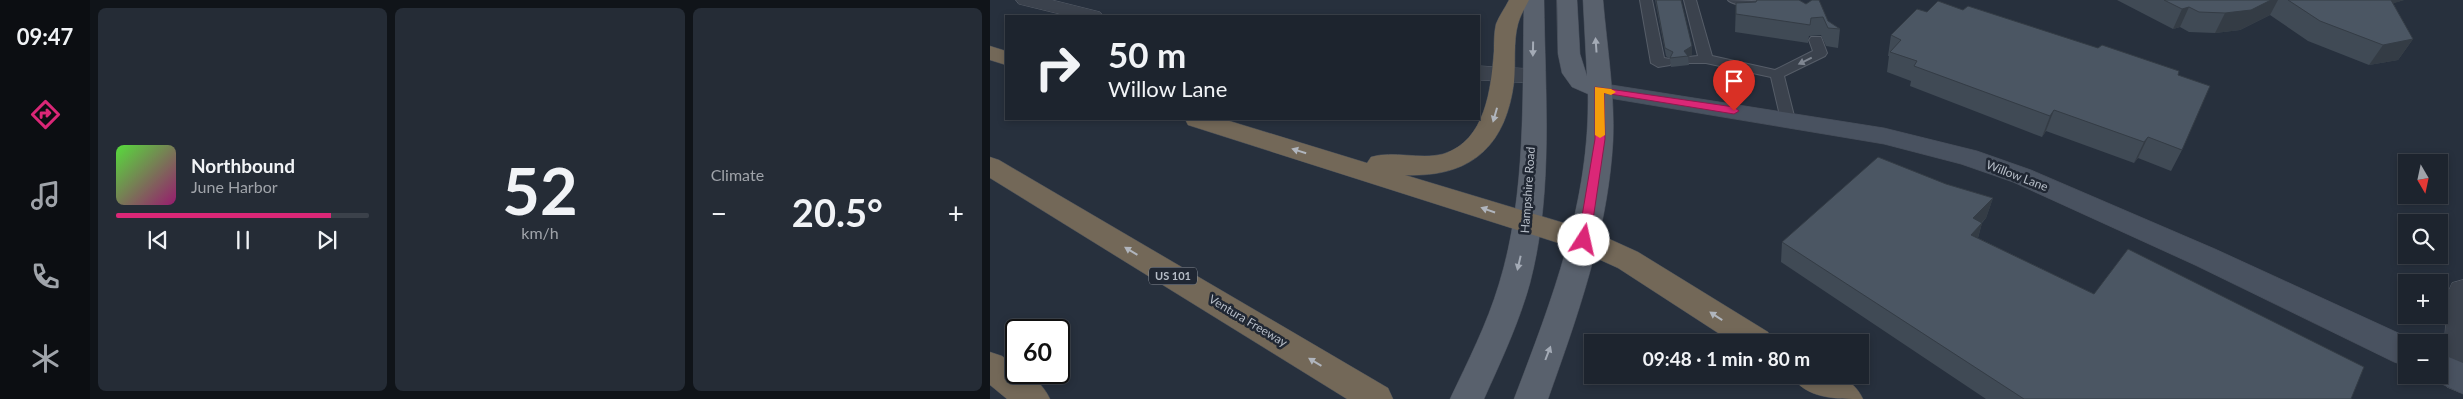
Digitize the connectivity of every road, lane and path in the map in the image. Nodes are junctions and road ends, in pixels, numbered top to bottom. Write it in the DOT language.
graph roads {
  1 [pos="1026,0"];
  2 [pos="1519,0"];
  3 [pos="1534,0"];
  4 [pos="1567,0"];
  5 [pos="1593,0"];
  6 [pos="1646,0"];
  7 [pos="1734,0"];
  8 [pos="1783,6"];
  9 [pos="1689,8"];
  10 [pos="1089,15"];
  11 [pos="1816,40"];
  12 [pos="990,53"];
  13 [pos="1005,58"];
  14 [pos="1665,62"];
  15 [pos="1491,74"];
  16 [pos="1777,74"];
  17 [pos="1533,76"];
  18 [pos="1599,90"];
  19 [pos="1200,120"];
  20 [pos="1788,120"];
  21 [pos="1326,159"];
  22 [pos="990,166"];
  23 [pos="1527,224"];
  24 [pos="1584,240"];
  25 [pos="2463,292"];
  26 [pos="1744,334"];
  27 [pos="2398,348"];
  28 [pos="990,366"];
  29 [pos="2454,374"];
  30 [pos="1822,384"];
  31 [pos="1367,393"];
  32 [pos="1033,399"];
  33 [pos="1467,399"];
  34 [pos="1531,399"];
  35 [pos="1846,399"];
  1 -- 10 [label="street"];
  2 -- 15 [label="highway"];
  3 -- 17 [label="main road, Hampshire Road, one-way"];
  4 -- 18 [label="main road"];
  18 -- 5 [label="main road, one-way"];
  6 -- 14 [label="lane"];
  7 -- 8 [label="lane"];
  9 -- 16 [label="lane"];
  11 -- 16 [label="lane, one-way"];
  12 -- 13 [label="highway"];
  15 -- 17 [label="street"];
  15 -- 21 [label="highway, one-way"];
  16 -- 20 [label="lane"];
  17 -- 23 [label="main road, Hampshire Road"];
  18 -- 20 [label="street, Willow Lane"];
  18 -- 24 [label="main road"];
  21 -- 19 [label="highway, one-way"];
  20 -- 27 [label="street, Willow Lane"];
  23 -- 21 [label="highway, one-way"];
  31 -- 22 [label="highway, Ventura Freeway / US 101, one-way"];
  23 -- 24 [label="highway"];
  23 -- 33 [label="main road, Hampshire Road, one-way"];
  26 -- 24 [label="highway, one-way"];
  34 -- 24 [label="main road, one-way"];
  25 -- 29 [label="street"];
  28 -- 32 [label="highway"];
  30 -- 35 [label="highway"];
}
